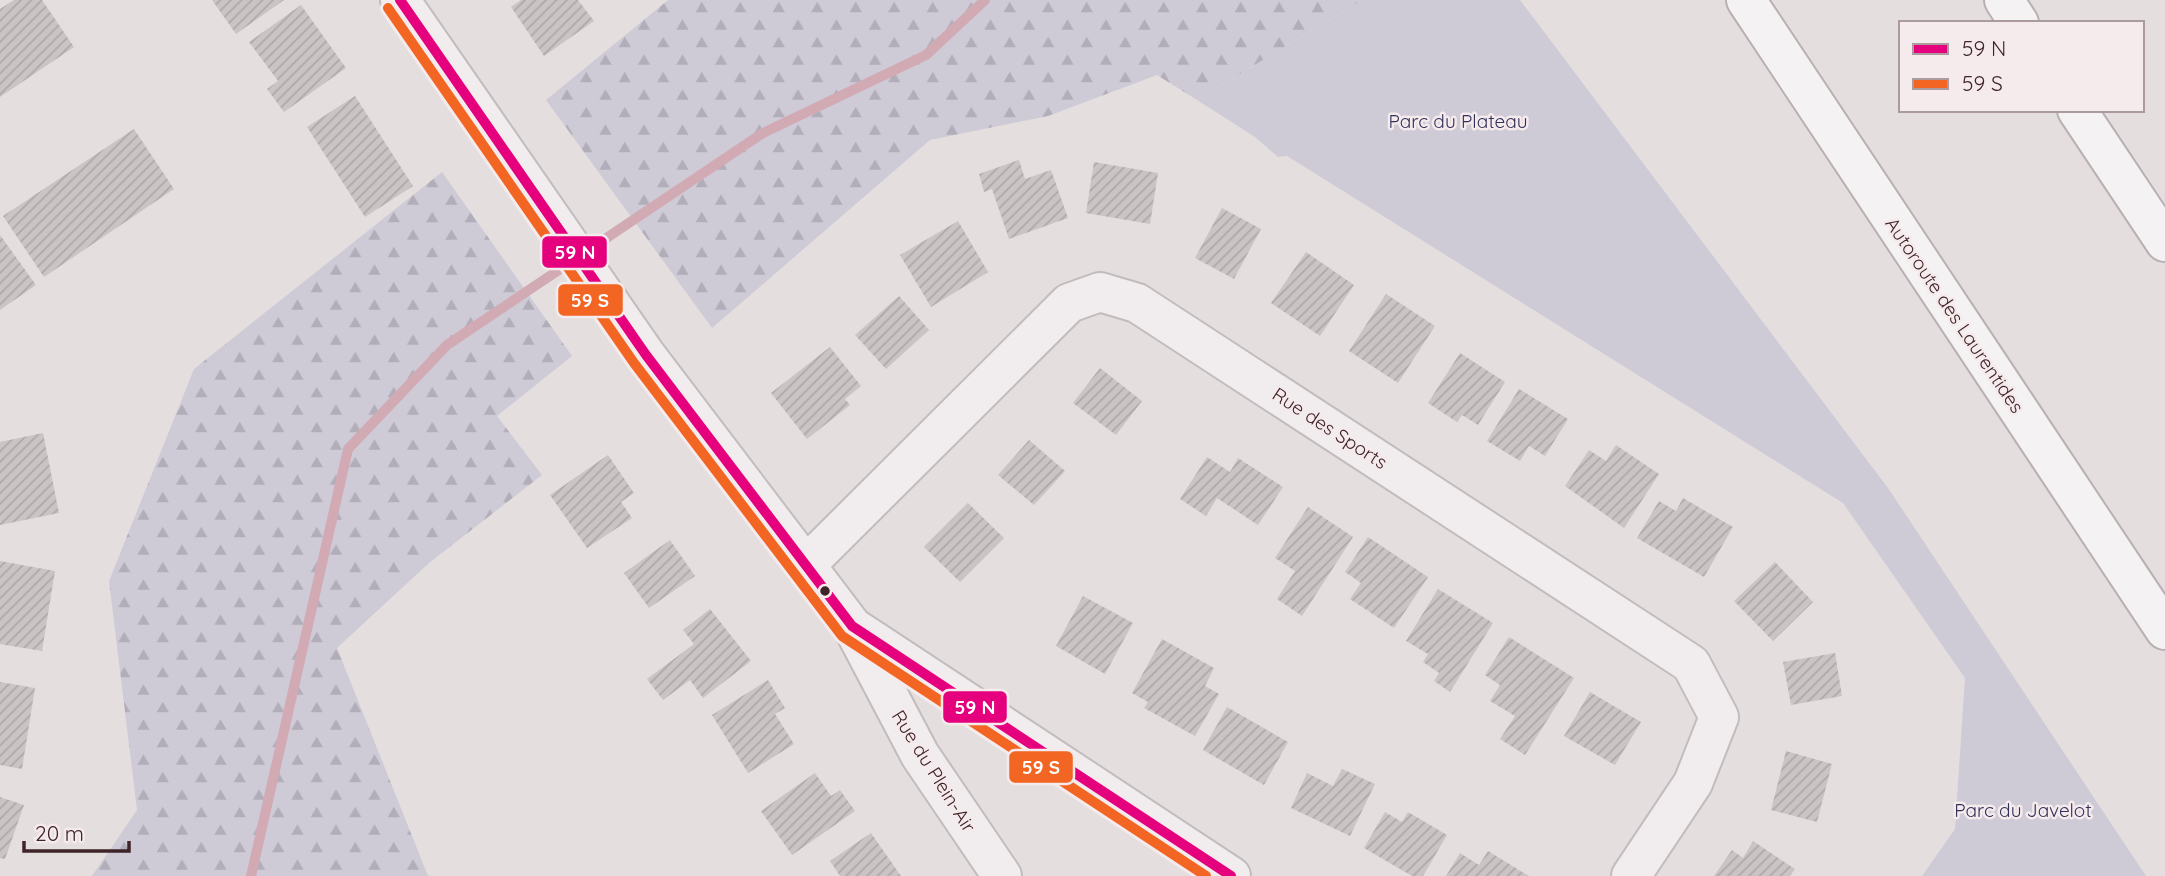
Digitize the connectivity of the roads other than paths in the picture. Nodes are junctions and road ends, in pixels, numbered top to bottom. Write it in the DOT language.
graph roads {
  1 [pos="400,0"];
  2 [pos="1746,0"];
  3 [pos="2004,0"];
  4 [pos="2018,21"];
  5 [pos="2078,112"];
  6 [pos="2165,242"];
  7 [pos="805,566"];
  8 [pos="852,626"];
  9 [pos="2165,629"];
  10 [pos="1002,876"];
  11 [pos="1231,876"];
  12 [pos="1631,876"];
  1 -- 7 [label="street, Rue du Plein-Air"];
  2 -- 9 [label="highway, Autoroute des Laurentides"];
  3 -- 4 [label="highway"];
  5 -- 6 [label="highway"];
  7 -- 8 [label="street, Rue du Plein-Air"];
  7 -- 12 [label="street, Rue des Sports"];
  8 -- 10 [label="street, Rue du Plein-Air"];
  8 -- 11 [label="street, Rue du Plein-Air"];
}
